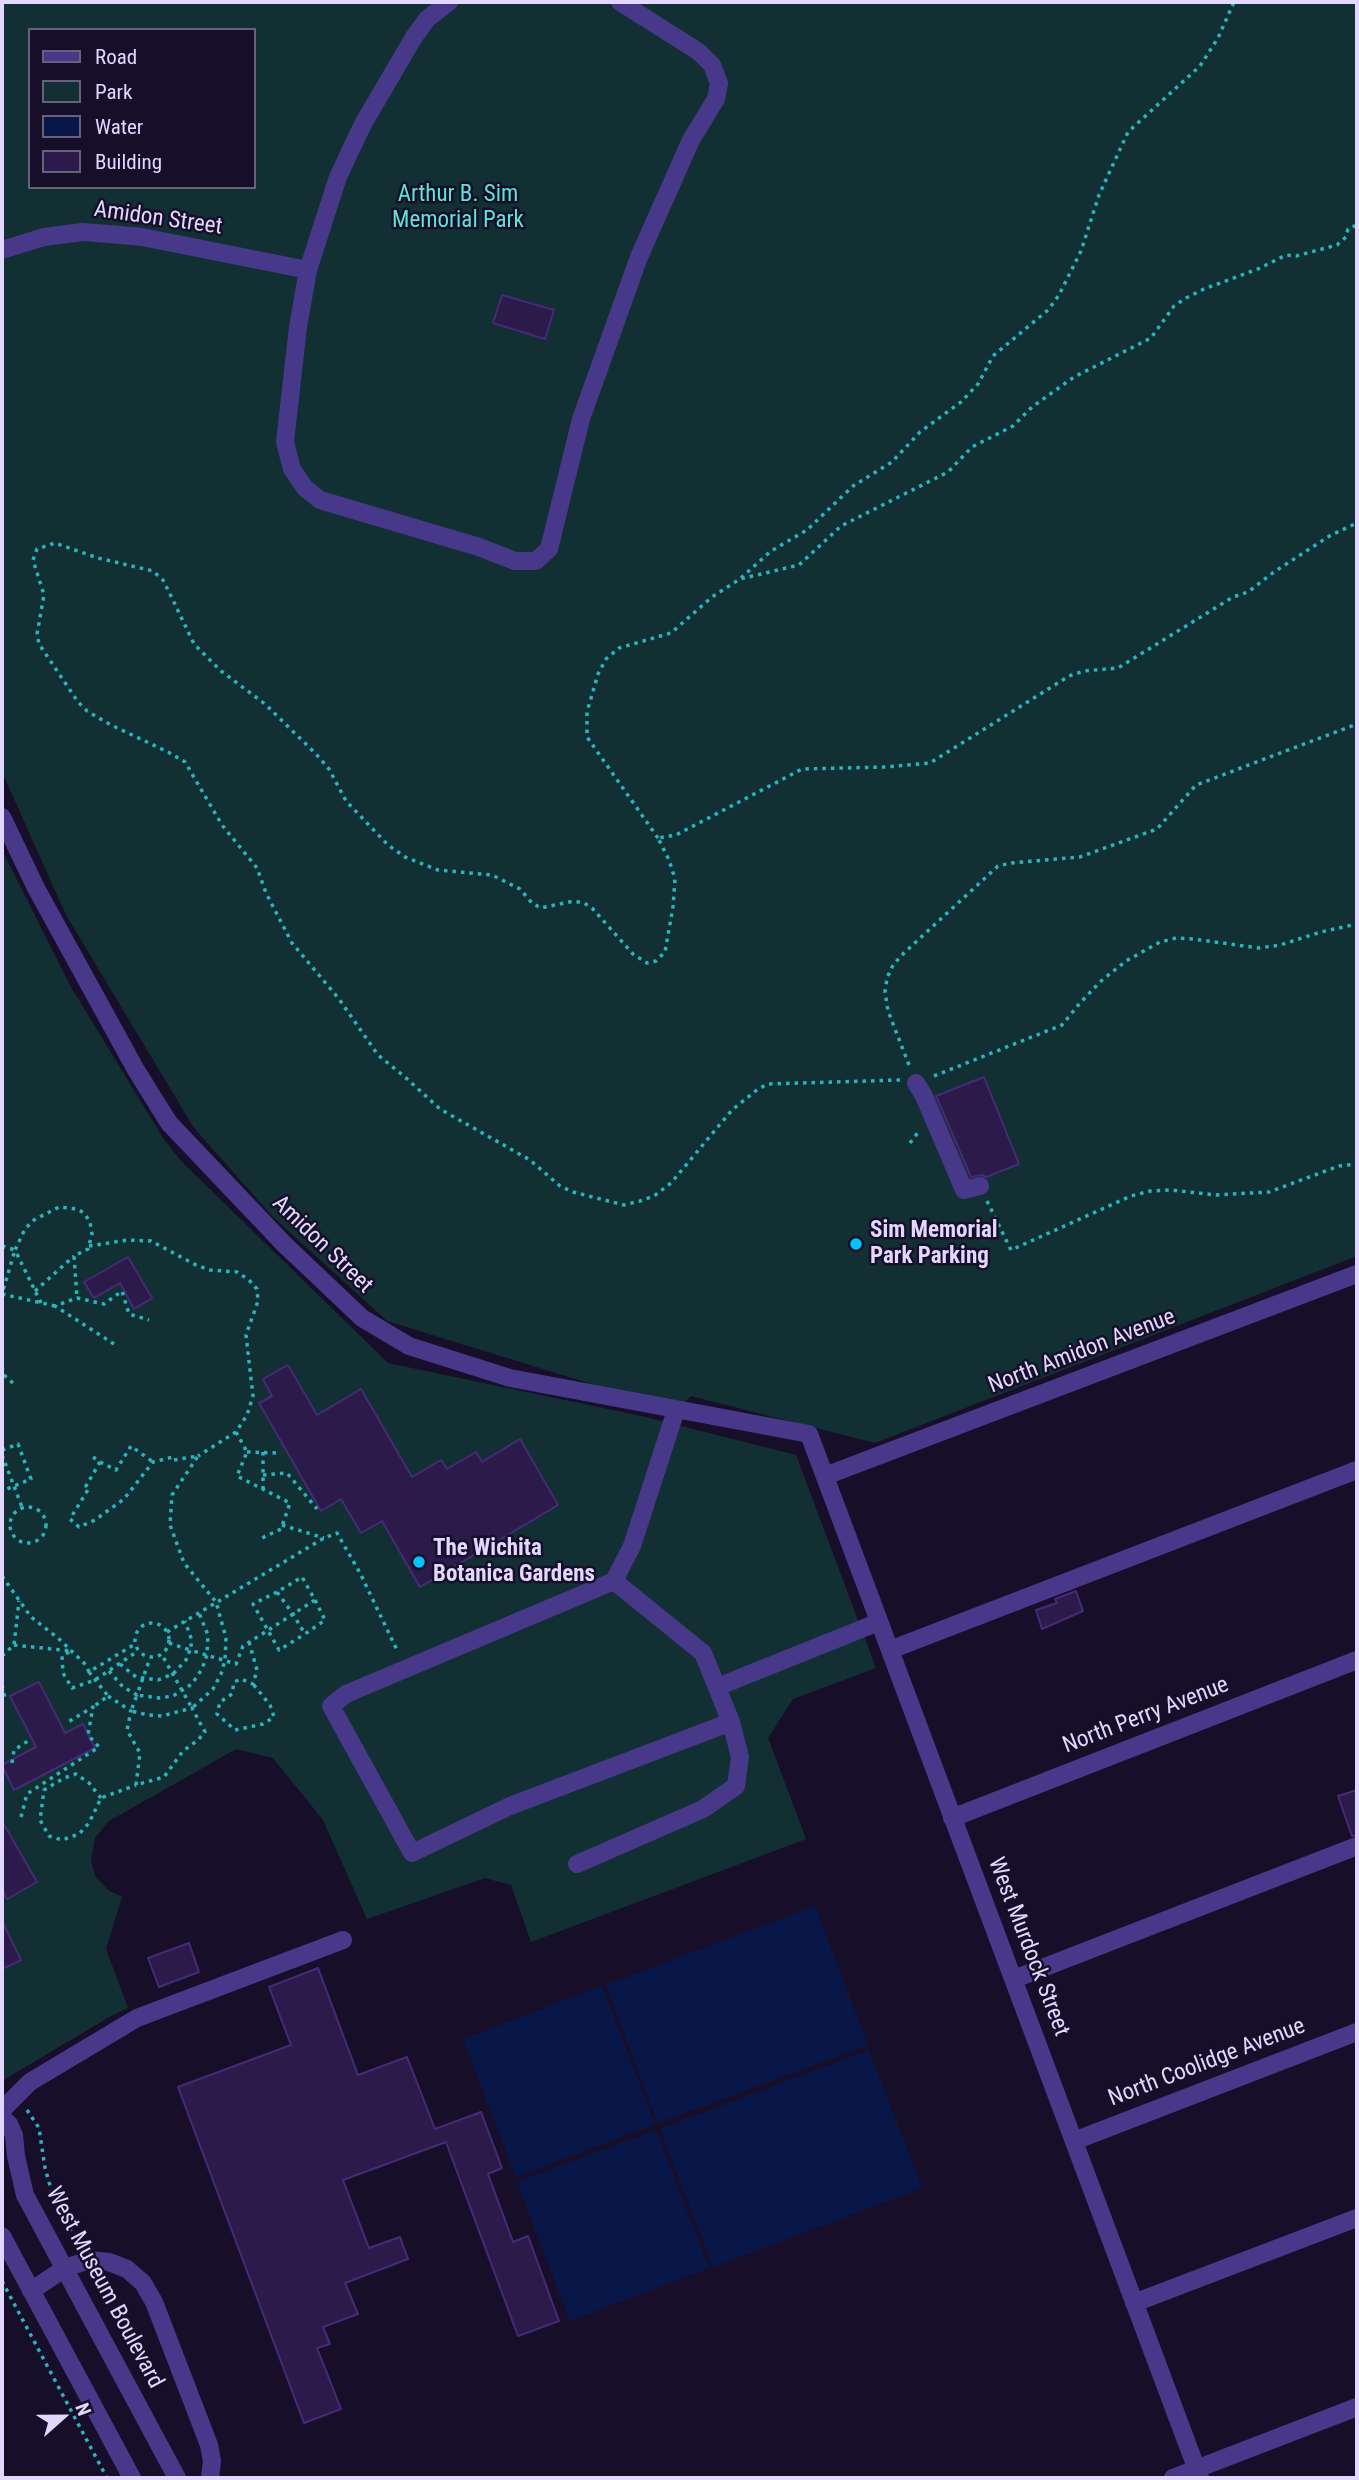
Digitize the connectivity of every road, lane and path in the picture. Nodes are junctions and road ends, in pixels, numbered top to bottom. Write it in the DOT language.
graph roads {
  1 [pos="449,2"];
  2 [pos="620,2"];
  3 [pos="1234,2"];
  4 [pos="1357,225"];
  5 [pos="2,250"];
  6 [pos="308,270"];
  7 [pos="1357,523"];
  8 [pos="740,579"];
  9 [pos="1357,724"];
  10 [pos="2,817"];
  11 [pos="658,838"];
  12 [pos="1357,923"];
  13 [pos="916,1083"];
  14 [pos="1357,1164"];
  15 [pos="980,1186"];
  16 [pos="2,1246"];
  17 [pos="89,1246"];
  18 [pos="15,1250"];
  19 [pos="74,1256"];
  20 [pos="1357,1274"];
  21 [pos="35,1292"];
  22 [pos="2,1294"];
  23 [pos="77,1298"];
  24 [pos="41,1303"];
  25 [pos="55,1306"];
  26 [pos="149,1321"];
  27 [pos="114,1344"];
  28 [pos="2,1366"];
  29 [pos="3,1376"];
  30 [pos="14,1384"];
  31 [pos="676,1410"];
  32 [pos="236,1432"];
  33 [pos="809,1434"];
  34 [pos="2,1450"];
  35 [pos="247,1452"];
  36 [pos="263,1452"];
  37 [pos="278,1453"];
  38 [pos="2,1455"];
  39 [pos="198,1456"];
  40 [pos="93,1457"];
  41 [pos="100,1462"];
  42 [pos="153,1462"];
  43 [pos="1357,1470"];
  44 [pos="263,1475"];
  45 [pos="825,1476"];
  46 [pos="15,1486"];
  47 [pos="264,1489"];
  48 [pos="2,1491"];
  49 [pos="22,1507"];
  50 [pos="317,1509"];
  51 [pos="282,1525"];
  52 [pos="2,1526"];
  53 [pos="9,1528"];
  54 [pos="262,1538"];
  55 [pos="324,1538"];
  56 [pos="2,1576"];
  57 [pos="614,1581"];
  58 [pos="277,1592"];
  59 [pos="19,1600"];
  60 [pos="315,1600"];
  61 [pos="216,1602"];
  62 [pos="198,1613"];
  63 [pos="293,1614"];
  64 [pos="185,1621"];
  65 [pos="879,1622"];
  66 [pos="267,1630"];
  67 [pos="167,1632"];
  68 [pos="304,1634"];
  69 [pos="250,1642"];
  70 [pos="169,1643"];
  71 [pos="135,1644"];
  72 [pos="15,1645"];
  73 [pos="190,1650"];
  74 [pos="397,1650"];
  75 [pos="890,1650"];
  76 [pos="71,1651"];
  77 [pos="138,1651"];
  78 [pos="162,1655"];
  79 [pos="207,1655"];
  80 [pos="2,1656"];
  81 [pos="150,1658"];
  82 [pos="225,1660"];
  83 [pos="1357,1660"];
  84 [pos="120,1664"];
  85 [pos="109,1671"];
  86 [pos="89,1672"];
  87 [pos="173,1674"];
  88 [pos="143,1679"];
  89 [pos="95,1680"];
  90 [pos="253,1684"];
  91 [pos="2,1685"];
  92 [pos="717,1687"];
  93 [pos="183,1691"];
  94 [pos="137,1695"];
  95 [pos="108,1696"];
  96 [pos="5,1698"];
  97 [pos="93,1707"];
  98 [pos="192,1708"];
  99 [pos="131,1711"];
  100 [pos="68,1722"];
  101 [pos="731,1722"];
  102 [pos="31,1739"];
  103 [pos="12,1763"];
  104 [pos="136,1784"];
  105 [pos="101,1798"];
  106 [pos="22,1817"];
  107 [pos="953,1818"];
  108 [pos="1357,1846"];
  109 [pos="577,1864"];
  110 [pos="343,1940"];
  111 [pos="1014,1979"];
  112 [pos="1357,2032"];
  113 [pos="15,2095"];
  114 [pos="2,2110"];
  115 [pos="2,2117"];
  116 [pos="1074,2141"];
  117 [pos="1357,2218"];
  118 [pos="2,2236"];
  119 [pos="89,2260"];
  120 [pos="65,2268"];
  121 [pos="2,2281"];
  122 [pos="31,2291"];
  123 [pos="1134,2303"];
  124 [pos="1357,2407"];
  125 [pos="1198,2474"];
  126 [pos="107,2478"];
  127 [pos="132,2478"];
  128 [pos="177,2478"];
  129 [pos="210,2478"];
  130 [pos="1173,2478"];
  1 -- 6 [label="street"];
  2 -- 6 [label="street"];
  3 -- 8 [label="path"];
  4 -- 8 [label="path"];
  5 -- 6 [label="street, Amidon Street"];
  7 -- 11 [label="path"];
  8 -- 11 [label="path"];
  9 -- 13 [label="path"];
  10 -- 31 [label="street, Amidon Street"];
  11 -- 13 [label="path"];
  12 -- 13 [label="path"];
  13 -- 15 [label="street"];
  14 -- 15 [label="path"];
  16 -- 18 [label="path"];
  17 -- 18 [label="path"];
  17 -- 19 [label="path"];
  17 -- 32 [label="path"];
  18 -- 21 [label="path"];
  18 -- 22 [label="path"];
  19 -- 21 [label="path"];
  19 -- 23 [label="path"];
  20 -- 45 [label="street, North Amidon Avenue"];
  21 -- 24 [label="path"];
  22 -- 24 [label="path"];
  23 -- 25 [label="path"];
  23 -- 26 [label="path"];
  24 -- 25 [label="path"];
  25 -- 27 [label="path"];
  28 -- 29 [label="path"];
  29 -- 30 [label="path"];
  31 -- 33 [label="street, Amidon Street"];
  31 -- 57 [label="street"];
  32 -- 35 [label="path"];
  32 -- 39 [label="path"];
  33 -- 45 [label="street, West Murdock Street"];
  34 -- 46 [label="path"];
  35 -- 36 [label="path"];
  35 -- 47 [label="path"];
  36 -- 37 [label="path"];
  36 -- 44 [label="path"];
  38 -- 46 [label="path"];
  39 -- 42 [label="path"];
  39 -- 61 [label="path"];
  40 -- 41 [label="path"];
  41 -- 42 [label="path"];
  41 -- 42 [label="path"];
  43 -- 75 [label="street"];
  44 -- 47 [label="path"];
  44 -- 50 [label="path"];
  45 -- 65 [label="street, West Murdock Street"];
  46 -- 48 [label="path"];
  46 -- 49 [label="path"];
  47 -- 51 [label="path"];
  49 -- 53 [label="path"];
  49 -- 53 [label="path"];
  51 -- 54 [label="path"];
  51 -- 55 [label="path"];
  52 -- 53 [label="path"];
  55 -- 61 [label="path"];
  55 -- 74 [label="path"];
  56 -- 59 [label="path"];
  57 -- 92 [label="street"];
  57 -- 101 [label="street"];
  58 -- 60 [label="path"];
  58 -- 63 [label="path"];
  58 -- 66 [label="path"];
  59 -- 72 [label="path"];
  59 -- 76 [label="path"];
  60 -- 63 [label="path"];
  60 -- 68 [label="path"];
  61 -- 62 [label="path"];
  61 -- 82 [label="path"];
  62 -- 64 [label="path"];
  62 -- 79 [label="path"];
  63 -- 66 [label="path"];
  63 -- 68 [label="path"];
  64 -- 67 [label="path"];
  64 -- 73 [label="path"];
  65 -- 75 [label="street, West Murdock Street"];
  65 -- 92 [label="street"];
  66 -- 68 [label="path"];
  66 -- 69 [label="path"];
  67 -- 70 [label="path"];
  67 -- 71 [label="path"];
  69 -- 82 [label="path"];
  69 -- 90 [label="path"];
  70 -- 73 [label="path"];
  70 -- 78 [label="path"];
  71 -- 77 [label="path"];
  71 -- 86 [label="path"];
  72 -- 76 [label="path"];
  72 -- 80 [label="path"];
  73 -- 79 [label="path"];
  73 -- 87 [label="path"];
  75 -- 107 [label="street, West Murdock Street"];
  76 -- 86 [label="path"];
  76 -- 89 [label="path"];
  77 -- 81 [label="path"];
  77 -- 84 [label="path"];
  78 -- 81 [label="path"];
  78 -- 87 [label="path"];
  79 -- 82 [label="path"];
  79 -- 93 [label="path"];
  81 -- 88 [label="path"];
  82 -- 98 [label="path"];
  83 -- 107 [label="street, North Perry Avenue"];
  84 -- 85 [label="path"];
  84 -- 88 [label="path"];
  85 -- 89 [label="path"];
  85 -- 94 [label="path"];
  86 -- 89 [label="path"];
  87 -- 88 [label="path"];
  87 -- 93 [label="path"];
  88 -- 94 [label="path"];
  89 -- 95 [label="path"];
  90 -- 90 [label="path"];
  91 -- 96 [label="path"];
  92 -- 101 [label="street"];
  93 -- 94 [label="path"];
  93 -- 98 [label="path"];
  94 -- 99 [label="path"];
  95 -- 97 [label="path"];
  95 -- 99 [label="path"];
  97 -- 100 [label="path"];
  97 -- 106 [label="path"];
  98 -- 99 [label="path"];
  98 -- 104 [label="path"];
  99 -- 104 [label="path"];
  101 -- 109 [label="street"];
  102 -- 103 [label="path"];
  104 -- 105 [label="path"];
  105 -- 105 [label="path"];
  107 -- 111 [label="street, West Murdock Street"];
  108 -- 111 [label="street"];
  110 -- 113 [label="street"];
  111 -- 116 [label="street, West Murdock Street"];
  112 -- 116 [label="street, North Coolidge Avenue"];
  113 -- 114 [label="street"];
  113 -- 119 [label="path"];
  115 -- 120 [label="street, West Museum Boulevard"];
  116 -- 123 [label="street, West Murdock Street"];
  117 -- 123 [label="street"];
  118 -- 122 [label="street"];
  119 -- 120 [label="street"];
  119 -- 129 [label="street"];
  120 -- 122 [label="street"];
  120 -- 128 [label="street, West Museum Boulevard"];
  121 -- 126 [label="path"];
  122 -- 127 [label="street"];
  123 -- 125 [label="street, West Murdock Street"];
  124 -- 125 [label="street"];
  125 -- 130 [label="street"];
}
